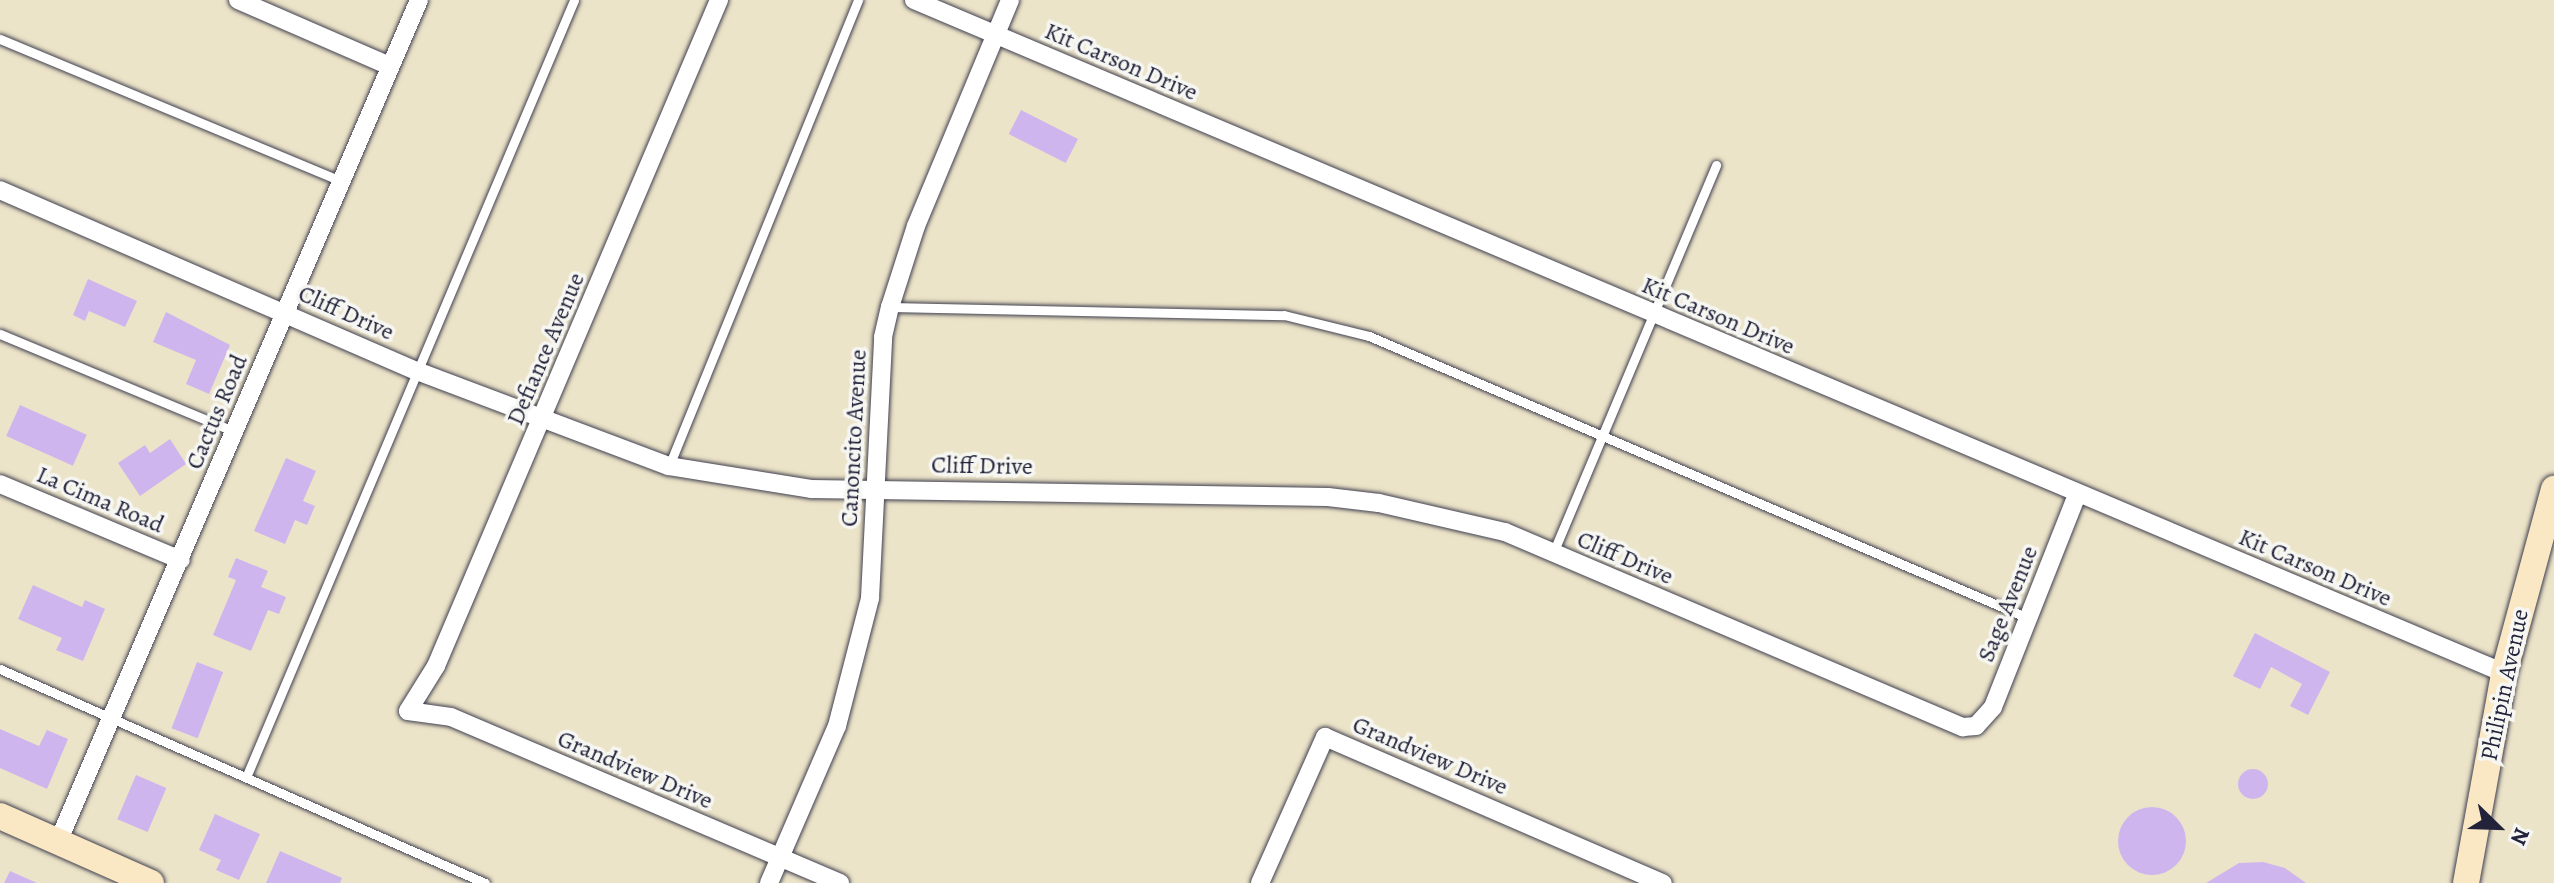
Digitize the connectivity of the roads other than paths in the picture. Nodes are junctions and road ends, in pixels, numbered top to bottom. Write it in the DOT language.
graph roads {
  1 [pos="238,0"];
  2 [pos="419,0"];
  3 [pos="574,0"];
  4 [pos="719,0"];
  5 [pos="858,0"];
  6 [pos="914,0"];
  7 [pos="1010,0"];
  8 [pos="994,34"];
  9 [pos="0,39"];
  10 [pos="390,66"];
  11 [pos="1716,165"];
  12 [pos="341,181"];
  13 [pos="0,190"];
  14 [pos="890,307"];
  15 [pos="286,312"];
  16 [pos="1652,314"];
  17 [pos="0,334"];
  18 [pos="417,371"];
  19 [pos="542,421"];
  20 [pos="235,432"];
  21 [pos="1601,437"];
  22 [pos="669,466"];
  23 [pos="0,484"];
  24 [pos="874,488"];
  25 [pos="2554,489"];
  26 [pos="2077,495"];
  27 [pos="1553,553"];
  28 [pos="181,560"];
  29 [pos="2028,618"];
  30 [pos="0,669"];
  31 [pos="2504,673"];
  32 [pos="408,711"];
  33 [pos="112,718"];
  34 [pos="1976,726"];
  35 [pos="247,775"];
  36 [pos="0,816"];
  37 [pos="58,842"];
  38 [pos="780,857"];
  39 [pos="151,883"];
  40 [pos="485,883"];
  41 [pos="769,883"];
  42 [pos="840,883"];
  43 [pos="1260,883"];
  44 [pos="1663,883"];
  45 [pos="2466,883"];
  1 -- 10 [label="street"];
  2 -- 10 [label="street, Cactus Road"];
  3 -- 18 [label="lane"];
  4 -- 19 [label="street, Defiance Avenue"];
  5 -- 22 [label="lane"];
  6 -- 8 [label="street, Kit Carson Drive"];
  7 -- 8 [label="street, Canoncito Avenue"];
  8 -- 14 [label="street, Canoncito Avenue"];
  8 -- 16 [label="street, Kit Carson Drive"];
  9 -- 12 [label="lane"];
  10 -- 12 [label="street, Cactus Road"];
  11 -- 16 [label="lane"];
  12 -- 15 [label="street, Cactus Road"];
  13 -- 15 [label="street, Cliff Drive"];
  14 -- 21 [label="lane"];
  14 -- 24 [label="street, Canoncito Avenue"];
  15 -- 18 [label="street, Cliff Drive"];
  15 -- 20 [label="street, Cactus Road"];
  16 -- 21 [label="lane"];
  16 -- 26 [label="street, Kit Carson Drive"];
  17 -- 20 [label="lane"];
  18 -- 19 [label="street, Cliff Drive"];
  18 -- 35 [label="lane"];
  19 -- 22 [label="street, Cliff Drive"];
  19 -- 32 [label="street, Defiance Avenue"];
  20 -- 28 [label="street, Cactus Road"];
  21 -- 27 [label="lane"];
  21 -- 29 [label="lane"];
  22 -- 24 [label="street, Cliff Drive"];
  23 -- 28 [label="street, La Cima Road"];
  24 -- 27 [label="street, Cliff Drive"];
  24 -- 38 [label="street, Canoncito Avenue"];
  25 -- 31 [label="main road, Philipin Avenue"];
  26 -- 29 [label="street, Sage Avenue"];
  26 -- 31 [label="street, Kit Carson Drive"];
  27 -- 34 [label="street, Cliff Drive"];
  28 -- 33 [label="street, Cactus Road"];
  29 -- 34 [label="street, Sage Avenue"];
  30 -- 33 [label="lane"];
  31 -- 45 [label="main road, Philipin Avenue"];
  32 -- 38 [label="street, Grandview Drive"];
  33 -- 35 [label="lane"];
  33 -- 37 [label="street, Cactus Road"];
  35 -- 40 [label="lane"];
  36 -- 37 [label="main road"];
  37 -- 39 [label="main road"];
  38 -- 41 [label="street, Canoncito Avenue"];
  38 -- 42 [label="street, Grandview Drive"];
  43 -- 44 [label="street, Grandview Drive"];
}
